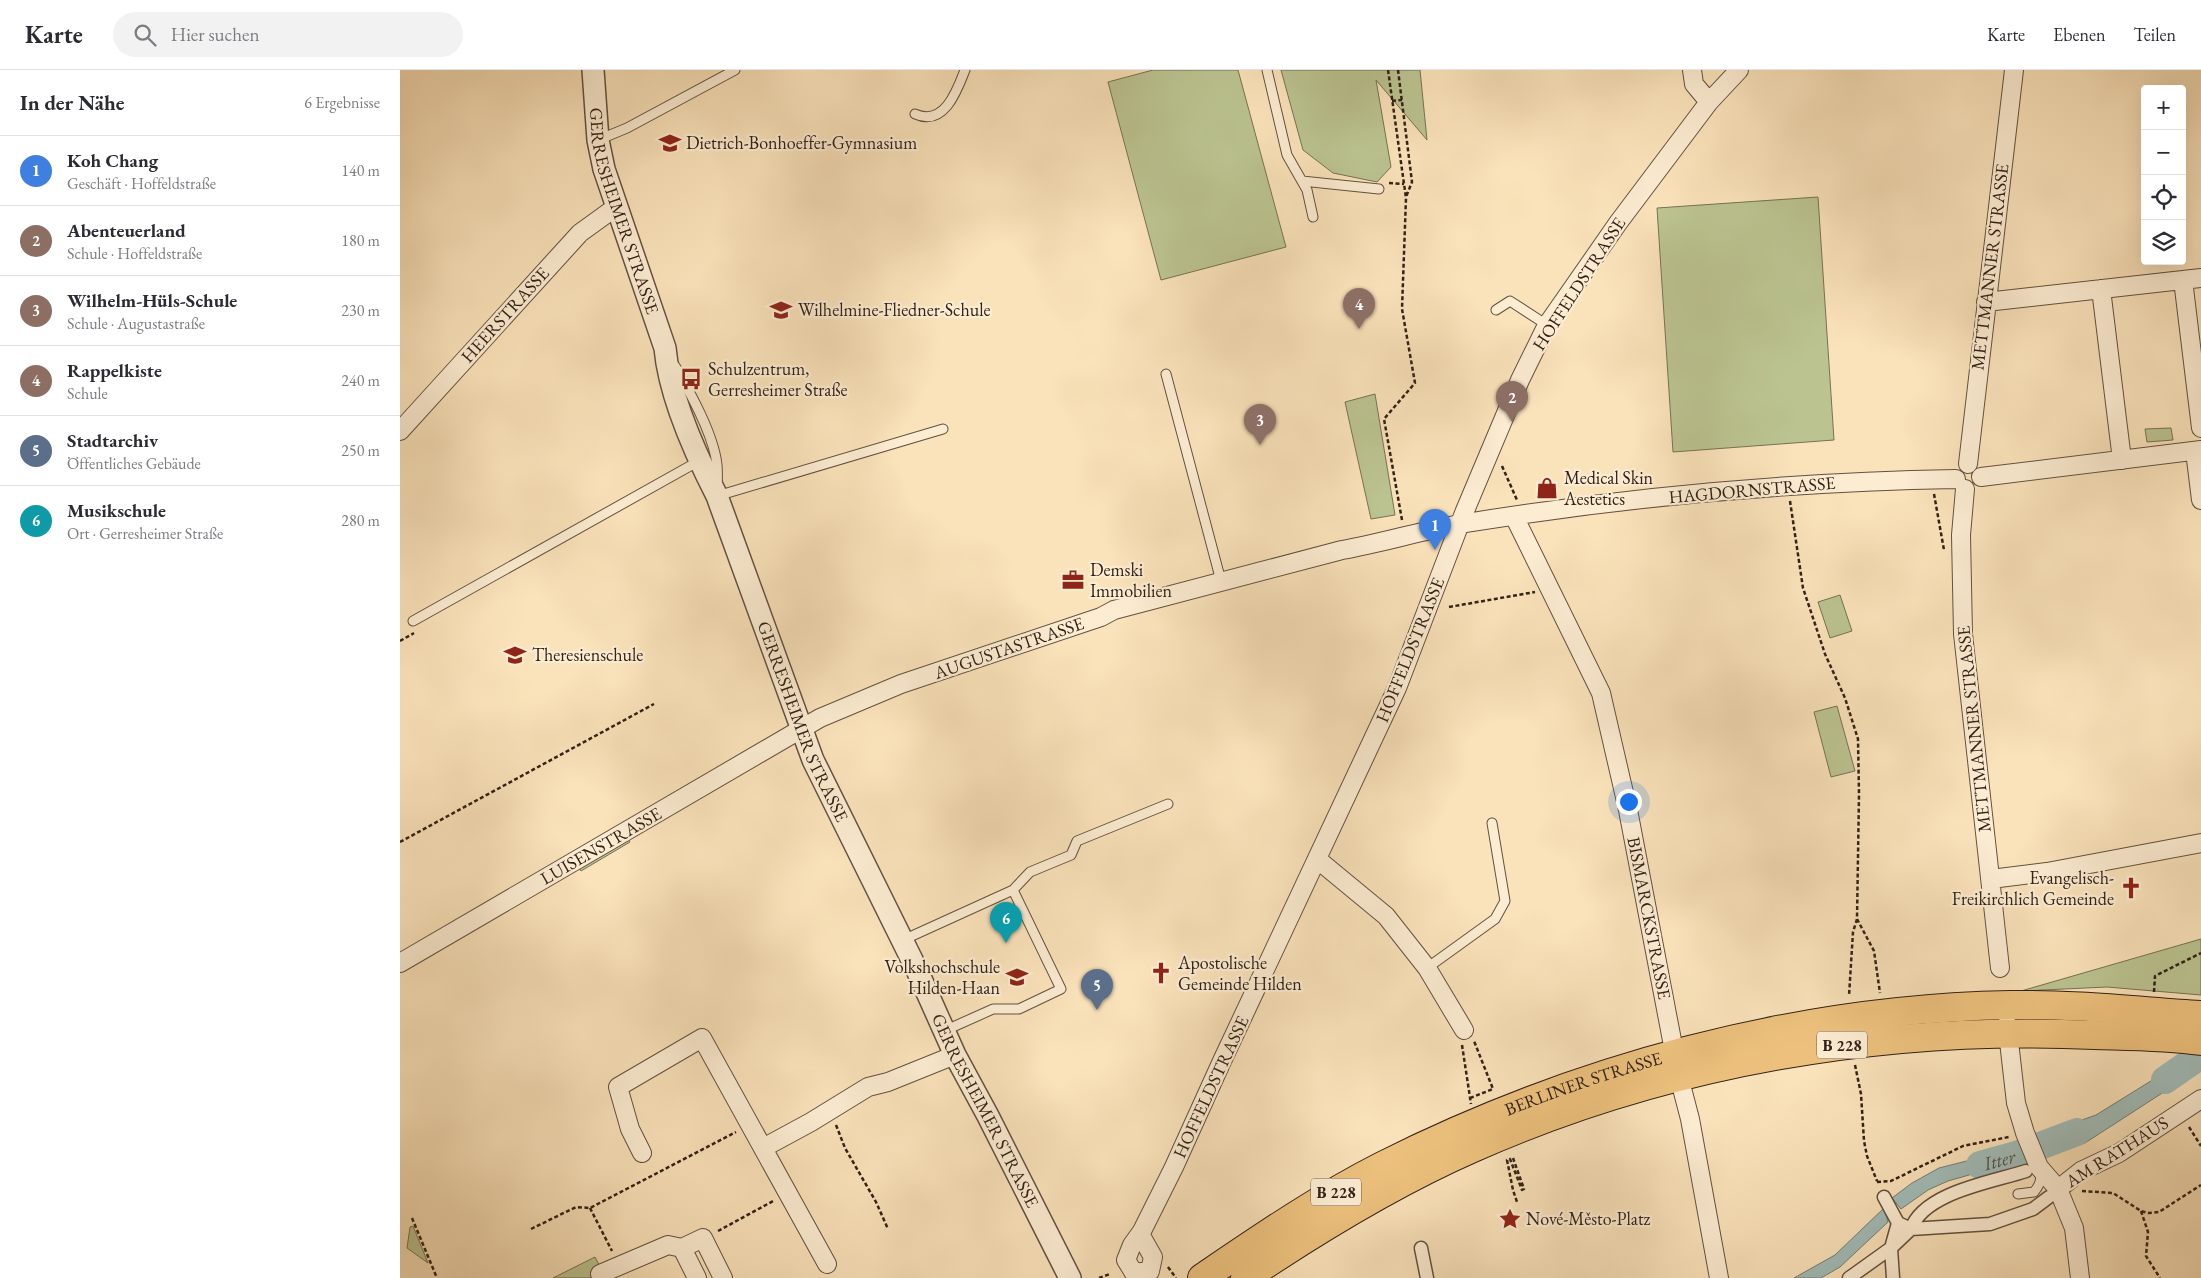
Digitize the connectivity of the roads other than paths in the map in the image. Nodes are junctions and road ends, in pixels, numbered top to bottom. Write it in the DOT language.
graph roads {
  1 [pos="593,70"];
  2 [pos="735,70"];
  3 [pos="965,70"];
  4 [pos="1267,70"];
  5 [pos="1692,70"];
  6 [pos="1739,70"];
  7 [pos="2014,70"];
  8 [pos="1709,102"];
  9 [pos="915,114"];
  10 [pos="598,140"];
  11 [pos="1302,181"];
  12 [pos="1379,189"];
  13 [pos="616,207"];
  14 [pos="1313,217"];
  15 [pos="2201,278"];
  16 [pos="2183,280"];
  17 [pos="2102,289"];
  18 [pos="1986,302"];
  19 [pos="1496,310"];
  20 [pos="1547,325"];
  21 [pos="665,348"];
  22 [pos="1166,374"];
  23 [pos="2201,428"];
  24 [pos="943,429"];
  25 [pos="400,431"];
  26 [pos="2198,450"];
  27 [pos="2122,460"];
  28 [pos="699,461"];
  29 [pos="1968,464"];
  30 [pos="1981,477"];
  31 [pos="1961,484"];
  32 [pos="717,496"];
  33 [pos="2201,500"];
  34 [pos="1519,515"];
  35 [pos="1459,524"];
  36 [pos="1221,581"];
  37 [pos="414,621"];
  38 [pos="801,728"];
  39 [pos="1168,804"];
  40 [pos="1492,823"];
  41 [pos="2201,843"];
  42 [pos="1317,859"];
  43 [pos="1991,879"];
  44 [pos="1013,890"];
  45 [pos="902,940"];
  46 [pos="400,963"];
  47 [pos="1427,968"];
  48 [pos="2000,968"];
  49 [pos="2005,1005"];
  50 [pos="2201,1015"];
  51 [pos="944,1031"];
  52 [pos="2008,1032"];
  53 [pos="1466,1037"];
  54 [pos="2194,1040"];
  55 [pos="955,1055"];
  56 [pos="1677,1066"];
  57 [pos="2201,1099"];
  58 [pos="763,1148"];
  59 [pos="642,1153"];
  60 [pos="2032,1169"];
  61 [pos="2054,1193"];
  62 [pos="2018,1194"];
  63 [pos="1884,1197"];
  64 [pos="1898,1223"];
  65 [pos="1911,1229"];
  66 [pos="1140,1234"];
  67 [pos="682,1248"];
  68 [pos="1421,1248"];
  69 [pos="1891,1248"];
  70 [pos="827,1264"];
  71 [pos="600,1274"];
  72 [pos="697,1278"];
  73 [pos="723,1278"];
  74 [pos="1070,1278"];
  75 [pos="1202,1278"];
  76 [pos="1245,1278"];
  77 [pos="1427,1278"];
  78 [pos="1719,1278"];
  79 [pos="1849,1278"];
  80 [pos="1893,1278"];
  81 [pos="2080,1278"];
  1 -- 10 [label="street, GERRESHEIMER STRASSE"];
  2 -- 10 [label="lane"];
  3 -- 9 [label="lane"];
  4 -- 11 [label="lane"];
  5 -- 8 [label="street"];
  6 -- 8 [label="street, HOFFELDSTRASSE"];
  7 -- 18 [label="street, METTMANNER STRASSE"];
  8 -- 20 [label="street, HOFFELDSTRASSE"];
  10 -- 13 [label="street, GERRESHEIMER STRASSE"];
  11 -- 12 [label="lane"];
  11 -- 14 [label="lane"];
  13 -- 21 [label="street, GERRESHEIMER STRASSE"];
  13 -- 25 [label="street, HEERSTRASSE"];
  15 -- 16 [label="street"];
  16 -- 17 [label="street"];
  16 -- 23 [label="street"];
  17 -- 18 [label="street"];
  17 -- 27 [label="street"];
  18 -- 29 [label="street, METTMANNER STRASSE"];
  19 -- 20 [label="lane"];
  20 -- 35 [label="street, HOFFELDSTRASSE"];
  21 -- 28 [label="street, GERRESHEIMER STRASSE"];
  21 -- 32 [label="lane, GERRESHEIMER STRASSE"];
  22 -- 36 [label="lane"];
  24 -- 32 [label="lane"];
  26 -- 27 [label="street"];
  26 -- 33 [label="street"];
  27 -- 30 [label="street"];
  28 -- 32 [label="street, GERRESHEIMER STRASSE"];
  28 -- 37 [label="lane"];
  29 -- 30 [label="street"];
  29 -- 31 [label="street"];
  30 -- 31 [label="street"];
  31 -- 34 [label="street, HAGDORNSTRASSE"];
  31 -- 43 [label="street, METTMANNER STRASSE"];
  32 -- 38 [label="street, GERRESHEIMER STRASSE"];
  34 -- 35 [label="street, HAGDORNSTRASSE"];
  34 -- 56 [label="street, BISMARCKSTRASSE"];
  35 -- 36 [label="street, AUGUSTASTRASSE"];
  35 -- 42 [label="street, HOFFELDSTRASSE"];
  36 -- 38 [label="street, AUGUSTASTRASSE"];
  38 -- 45 [label="street, GERRESHEIMER STRASSE"];
  38 -- 46 [label="street, LUISENSTRASSE"];
  39 -- 44 [label="lane"];
  40 -- 47 [label="lane"];
  41 -- 43 [label="street"];
  42 -- 47 [label="street"];
  42 -- 66 [label="street, HOFFELDSTRASSE"];
  43 -- 48 [label="street, METTMANNER STRASSE"];
  44 -- 45 [label="lane"];
  44 -- 51 [label="lane"];
  45 -- 51 [label="street, GERRESHEIMER STRASSE"];
  47 -- 53 [label="street"];
  49 -- 50 [label="main road, BERLINER STRASSE / B 228"];
  49 -- 52 [label="street"];
  49 -- 56 [label="main road, BERLINER STRASSE / B 228"];
  51 -- 55 [label="street, GERRESHEIMER STRASSE"];
  52 -- 54 [label="main road, BERLINER STRASSE / B 228"];
  52 -- 56 [label="main road, BERLINER STRASSE / B 228"];
  52 -- 60 [label="street, AM RATHAUS"];
  55 -- 58 [label="street"];
  55 -- 74 [label="street, GERRESHEIMER STRASSE"];
  56 -- 75 [label="main road, BERLINER STRASSE / B 228"];
  56 -- 76 [label="main road, BERLINER STRASSE / B 228"];
  56 -- 78 [label="street, BISMARCKSTRASSE"];
  57 -- 61 [label="street, AM RATHAUS"];
  58 -- 59 [label="street"];
  58 -- 70 [label="street"];
  60 -- 61 [label="street, AM RATHAUS"];
  60 -- 62 [label="lane, AM RATHAUS"];
  60 -- 65 [label="street"];
  61 -- 65 [label="street"];
  61 -- 81 [label="street, AM RATHAUS"];
  63 -- 64 [label="street"];
  64 -- 65 [label="street"];
  64 -- 69 [label="street"];
  65 -- 69 [label="street"];
  67 -- 71 [label="street"];
  67 -- 72 [label="street"];
  67 -- 73 [label="street"];
  68 -- 77 [label="street"];
  69 -- 79 [label="street"];
  69 -- 80 [label="street"];
}
